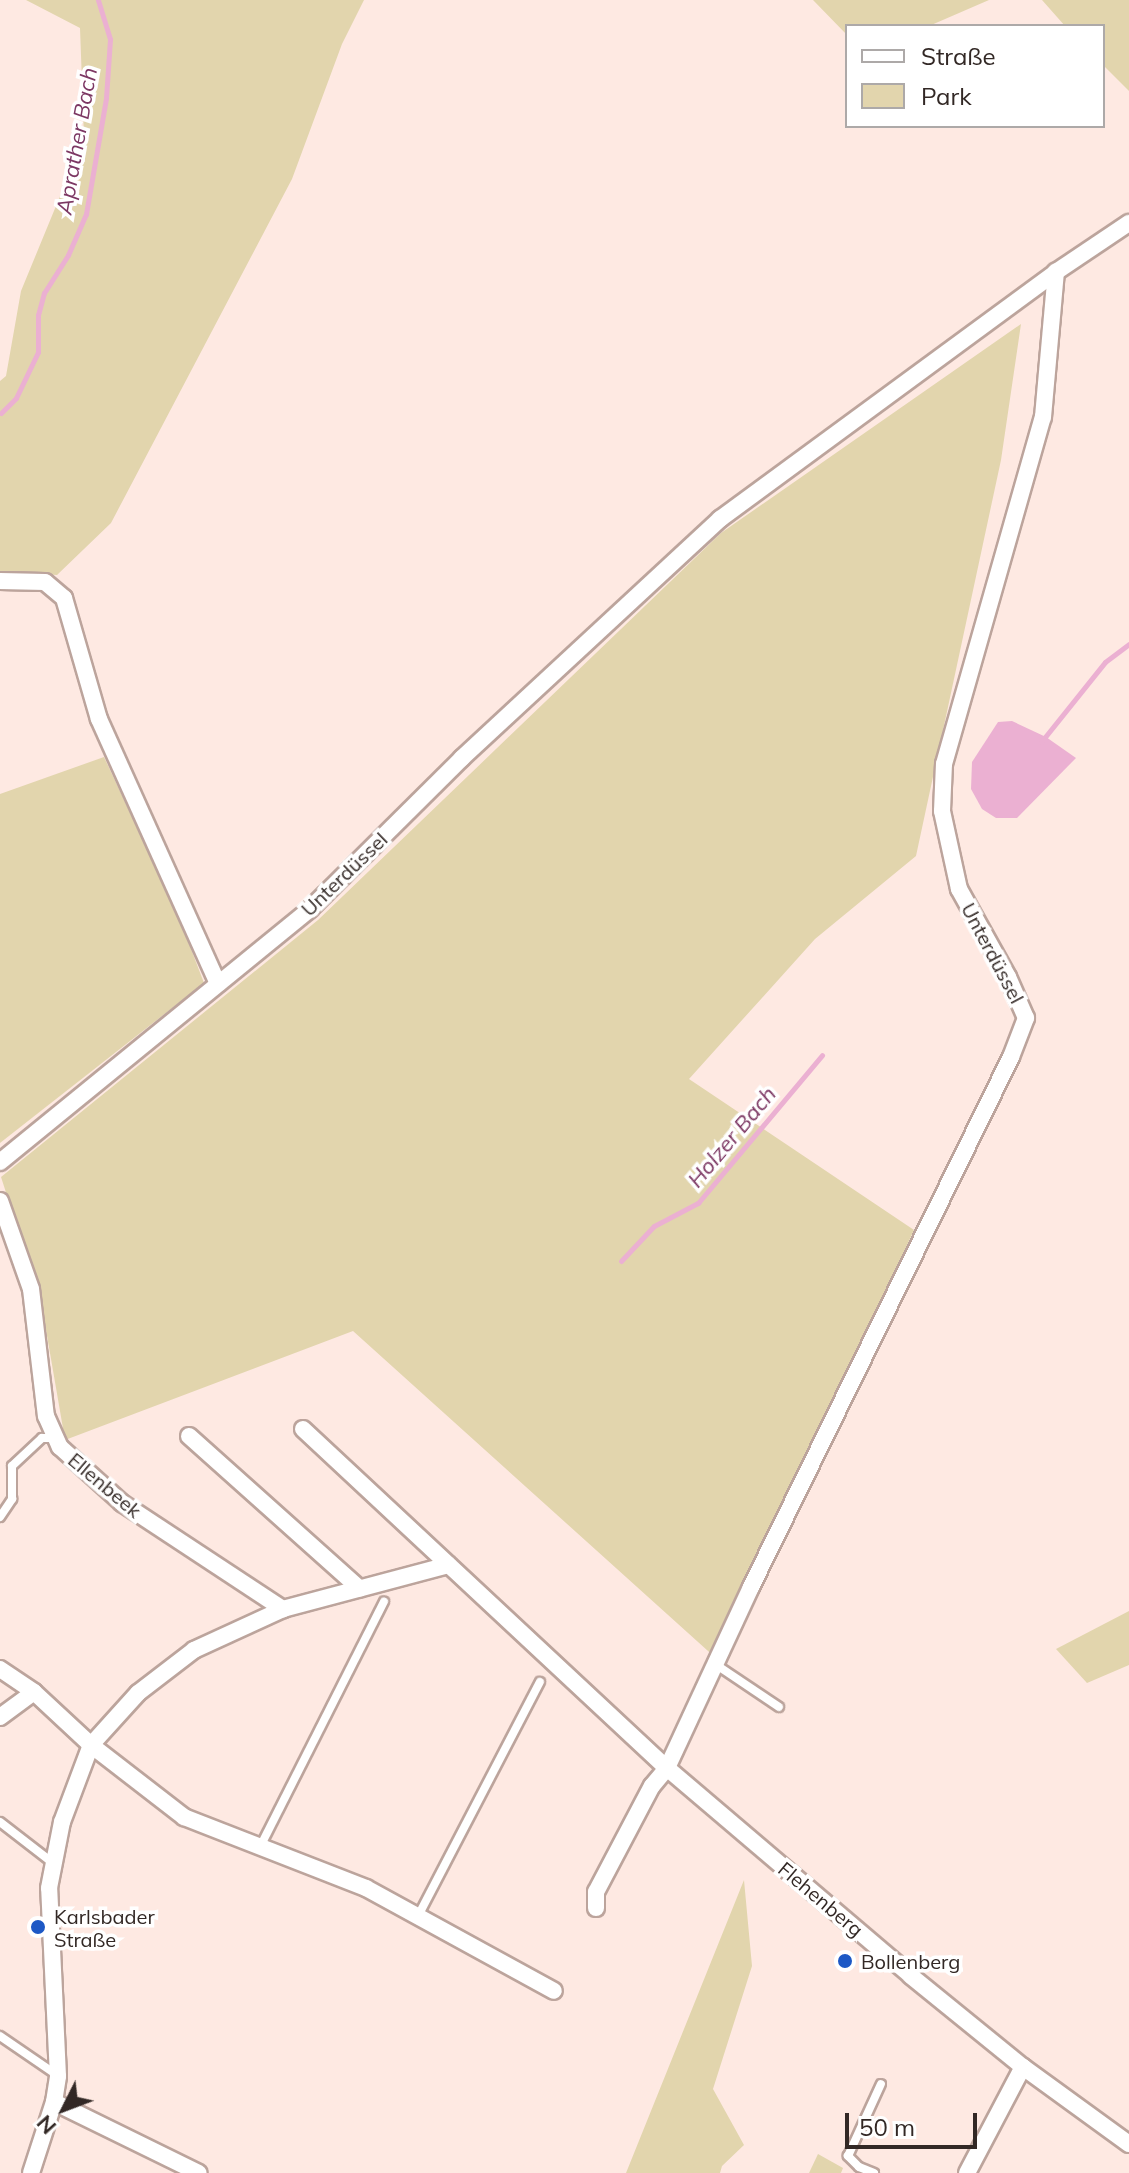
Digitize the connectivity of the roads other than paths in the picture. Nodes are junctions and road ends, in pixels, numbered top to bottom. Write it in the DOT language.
graph roads {
  1 [pos="1129,223"];
  2 [pos="1056,272"];
  3 [pos="0,581"];
  4 [pos="218,984"];
  5 [pos="0,1162"];
  6 [pos="0,1201"];
  7 [pos="303,1429"];
  8 [pos="189,1436"];
  9 [pos="56,1438"];
  10 [pos="0,1517"];
  11 [pos="448,1565"];
  12 [pos="360,1589"];
  13 [pos="384,1602"];
  14 [pos="283,1609"];
  15 [pos="715,1664"];
  16 [pos="0,1669"];
  17 [pos="540,1682"];
  18 [pos="34,1692"];
  19 [pos="779,1707"];
  20 [pos="0,1717"];
  21 [pos="91,1745"];
  22 [pos="667,1768"];
  23 [pos="0,1822"];
  24 [pos="260,1847"];
  25 [pos="54,1863"];
  26 [pos="596,1908"];
  27 [pos="418,1916"];
  28 [pos="554,1991"];
  29 [pos="0,2036"];
  30 [pos="1023,2067"];
  31 [pos="58,2076"];
  32 [pos="881,2084"];
  33 [pos="54,2102"];
  34 [pos="1129,2144"];
  35 [pos="31,2173"];
  36 [pos="199,2173"];
  37 [pos="874,2173"];
  38 [pos="967,2173"];
  1 -- 2 [label="street, Unterdüssel"];
  2 -- 4 [label="street, Unterdüssel"];
  2 -- 15 [label="street, Unterdüssel"];
  3 -- 4 [label="street"];
  4 -- 5 [label="street, Unterdüssel"];
  6 -- 9 [label="street, Ellenbeek"];
  7 -- 11 [label="street, Flehenberg"];
  8 -- 12 [label="street"];
  9 -- 10 [label="lane"];
  9 -- 14 [label="street, Ellenbeek"];
  11 -- 12 [label="street"];
  11 -- 22 [label="street, Flehenberg"];
  12 -- 14 [label="street"];
  13 -- 24 [label="lane"];
  14 -- 21 [label="street"];
  15 -- 19 [label="lane"];
  15 -- 22 [label="street"];
  16 -- 18 [label="street"];
  17 -- 27 [label="lane"];
  18 -- 20 [label="street"];
  18 -- 21 [label="street"];
  21 -- 24 [label="street"];
  21 -- 25 [label="street"];
  22 -- 26 [label="street"];
  22 -- 30 [label="street, Flehenberg"];
  23 -- 25 [label="lane"];
  24 -- 27 [label="street"];
  25 -- 31 [label="street"];
  27 -- 28 [label="street"];
  29 -- 31 [label="lane"];
  30 -- 34 [label="street, Flehenberg"];
  30 -- 38 [label="street"];
  31 -- 33 [label="street"];
  32 -- 37 [label="lane"];
  33 -- 35 [label="street"];
  33 -- 36 [label="street"];
}
